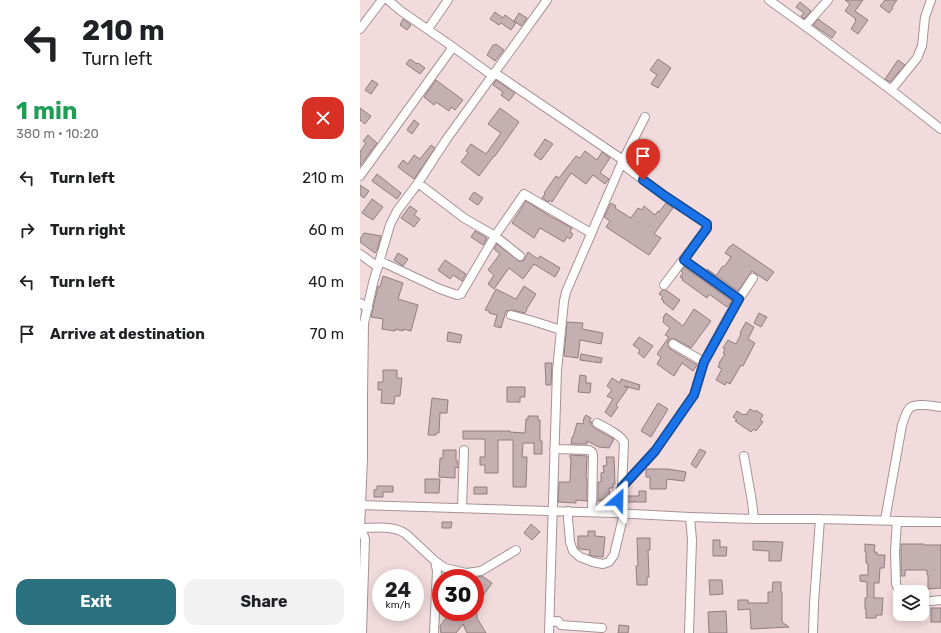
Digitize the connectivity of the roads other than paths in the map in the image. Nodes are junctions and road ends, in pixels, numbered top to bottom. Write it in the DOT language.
graph roads {
  1 [pos="382,0"];
  2 [pos="448,0"];
  3 [pos="547,0"];
  4 [pos="769,0"];
  5 [pos="828,0"];
  6 [pos="931,0"];
  7 [pos="394,2"];
  8 [pos="805,26"];
  9 [pos="360,29"];
  10 [pos="428,29"];
  11 [pos="453,47"];
  12 [pos="494,74"];
  13 [pos="891,90"];
  14 [pos="645,117"];
  15 [pos="941,129"];
  16 [pos="623,162"];
  17 [pos="360,176"];
  18 [pos="418,184"];
  19 [pos="592,233"];
  20 [pos="495,236"];
  21 [pos="360,254"];
  22 [pos="520,256"];
  23 [pos="684,260"];
  24 [pos="379,264"];
  25 [pos="753,278"];
  26 [pos="664,285"];
  27 [pos="739,299"];
  28 [pos="360,303"];
  29 [pos="368,308"];
  30 [pos="511,315"];
  31 [pos="561,330"];
  32 [pos="674,344"];
  33 [pos="704,362"];
  34 [pos="362,396"];
  35 [pos="941,407"];
  36 [pos="597,423"];
  37 [pos="554,449"];
  38 [pos="464,450"];
  39 [pos="744,456"];
  40 [pos="362,458"];
  41 [pos="622,487"];
  42 [pos="361,505"];
  43 [pos="462,508"];
  44 [pos="553,511"];
  45 [pos="568,511"];
  46 [pos="592,512"];
  47 [pos="614,513"];
  48 [pos="624,513"];
  49 [pos="690,517"];
  50 [pos="820,518"];
  51 [pos="754,519"];
  52 [pos="885,520"];
  53 [pos="896,521"];
  54 [pos="941,522"];
  55 [pos="360,528"];
  56 [pos="516,550"];
  57 [pos="435,561"];
  58 [pos="896,585"];
  59 [pos="941,600"];
  60 [pos="929,601"];
  61 [pos="550,622"];
  62 [pos="602,628"];
  63 [pos="362,633"];
  64 [pos="434,633"];
  65 [pos="549,633"];
  66 [pos="689,633"];
  67 [pos="813,633"];
  1 -- 9 [label="street"];
  2 -- 10 [label="street"];
  3 -- 12 [label="street"];
  4 -- 8 [label="street"];
  5 -- 8 [label="street"];
  6 -- 13 [label="street"];
  7 -- 10 [label="street"];
  8 -- 13 [label="street"];
  10 -- 11 [label="street"];
  11 -- 12 [label="street"];
  11 -- 17 [label="street"];
  12 -- 16 [label="street"];
  12 -- 18 [label="street"];
  13 -- 15 [label="street"];
  14 -- 16 [label="street"];
  16 -- 19 [label="street"];
  16 -- 23 [label="street"];
  18 -- 20 [label="street"];
  18 -- 24 [label="street"];
  19 -- 20 [label="street"];
  19 -- 31 [label="street"];
  20 -- 22 [label="street"];
  20 -- 24 [label="street"];
  21 -- 24 [label="street"];
  23 -- 26 [label="street"];
  23 -- 27 [label="street"];
  24 -- 29 [label="street"];
  25 -- 27 [label="street"];
  27 -- 33 [label="street"];
  28 -- 29 [label="street"];
  29 -- 34 [label="street"];
  30 -- 31 [label="street"];
  31 -- 37 [label="street"];
  32 -- 33 [label="street"];
  33 -- 41 [label="street"];
  34 -- 40 [label="street"];
  35 -- 52 [label="street"];
  36 -- 41 [label="street"];
  37 -- 44 [label="street"];
  37 -- 46 [label="street"];
  38 -- 43 [label="street"];
  39 -- 51 [label="street"];
  40 -- 42 [label="street"];
  41 -- 47 [label="street"];
  42 -- 43 [label="street"];
  42 -- 55 [label="street"];
  43 -- 44 [label="street"];
  44 -- 45 [label="street"];
  44 -- 61 [label="street"];
  45 -- 46 [label="street"];
  45 -- 48 [label="street"];
  46 -- 47 [label="street"];
  47 -- 48 [label="street"];
  48 -- 49 [label="street"];
  49 -- 51 [label="street"];
  49 -- 66 [label="street"];
  50 -- 51 [label="street"];
  50 -- 52 [label="street"];
  50 -- 67 [label="street"];
  52 -- 53 [label="street"];
  53 -- 54 [label="street"];
  53 -- 58 [label="street"];
  55 -- 57 [label="street"];
  55 -- 63 [label="street"];
  56 -- 57 [label="street"];
  57 -- 64 [label="street"];
  59 -- 60 [label="street"];
  61 -- 62 [label="street"];
  61 -- 65 [label="street"];
}
